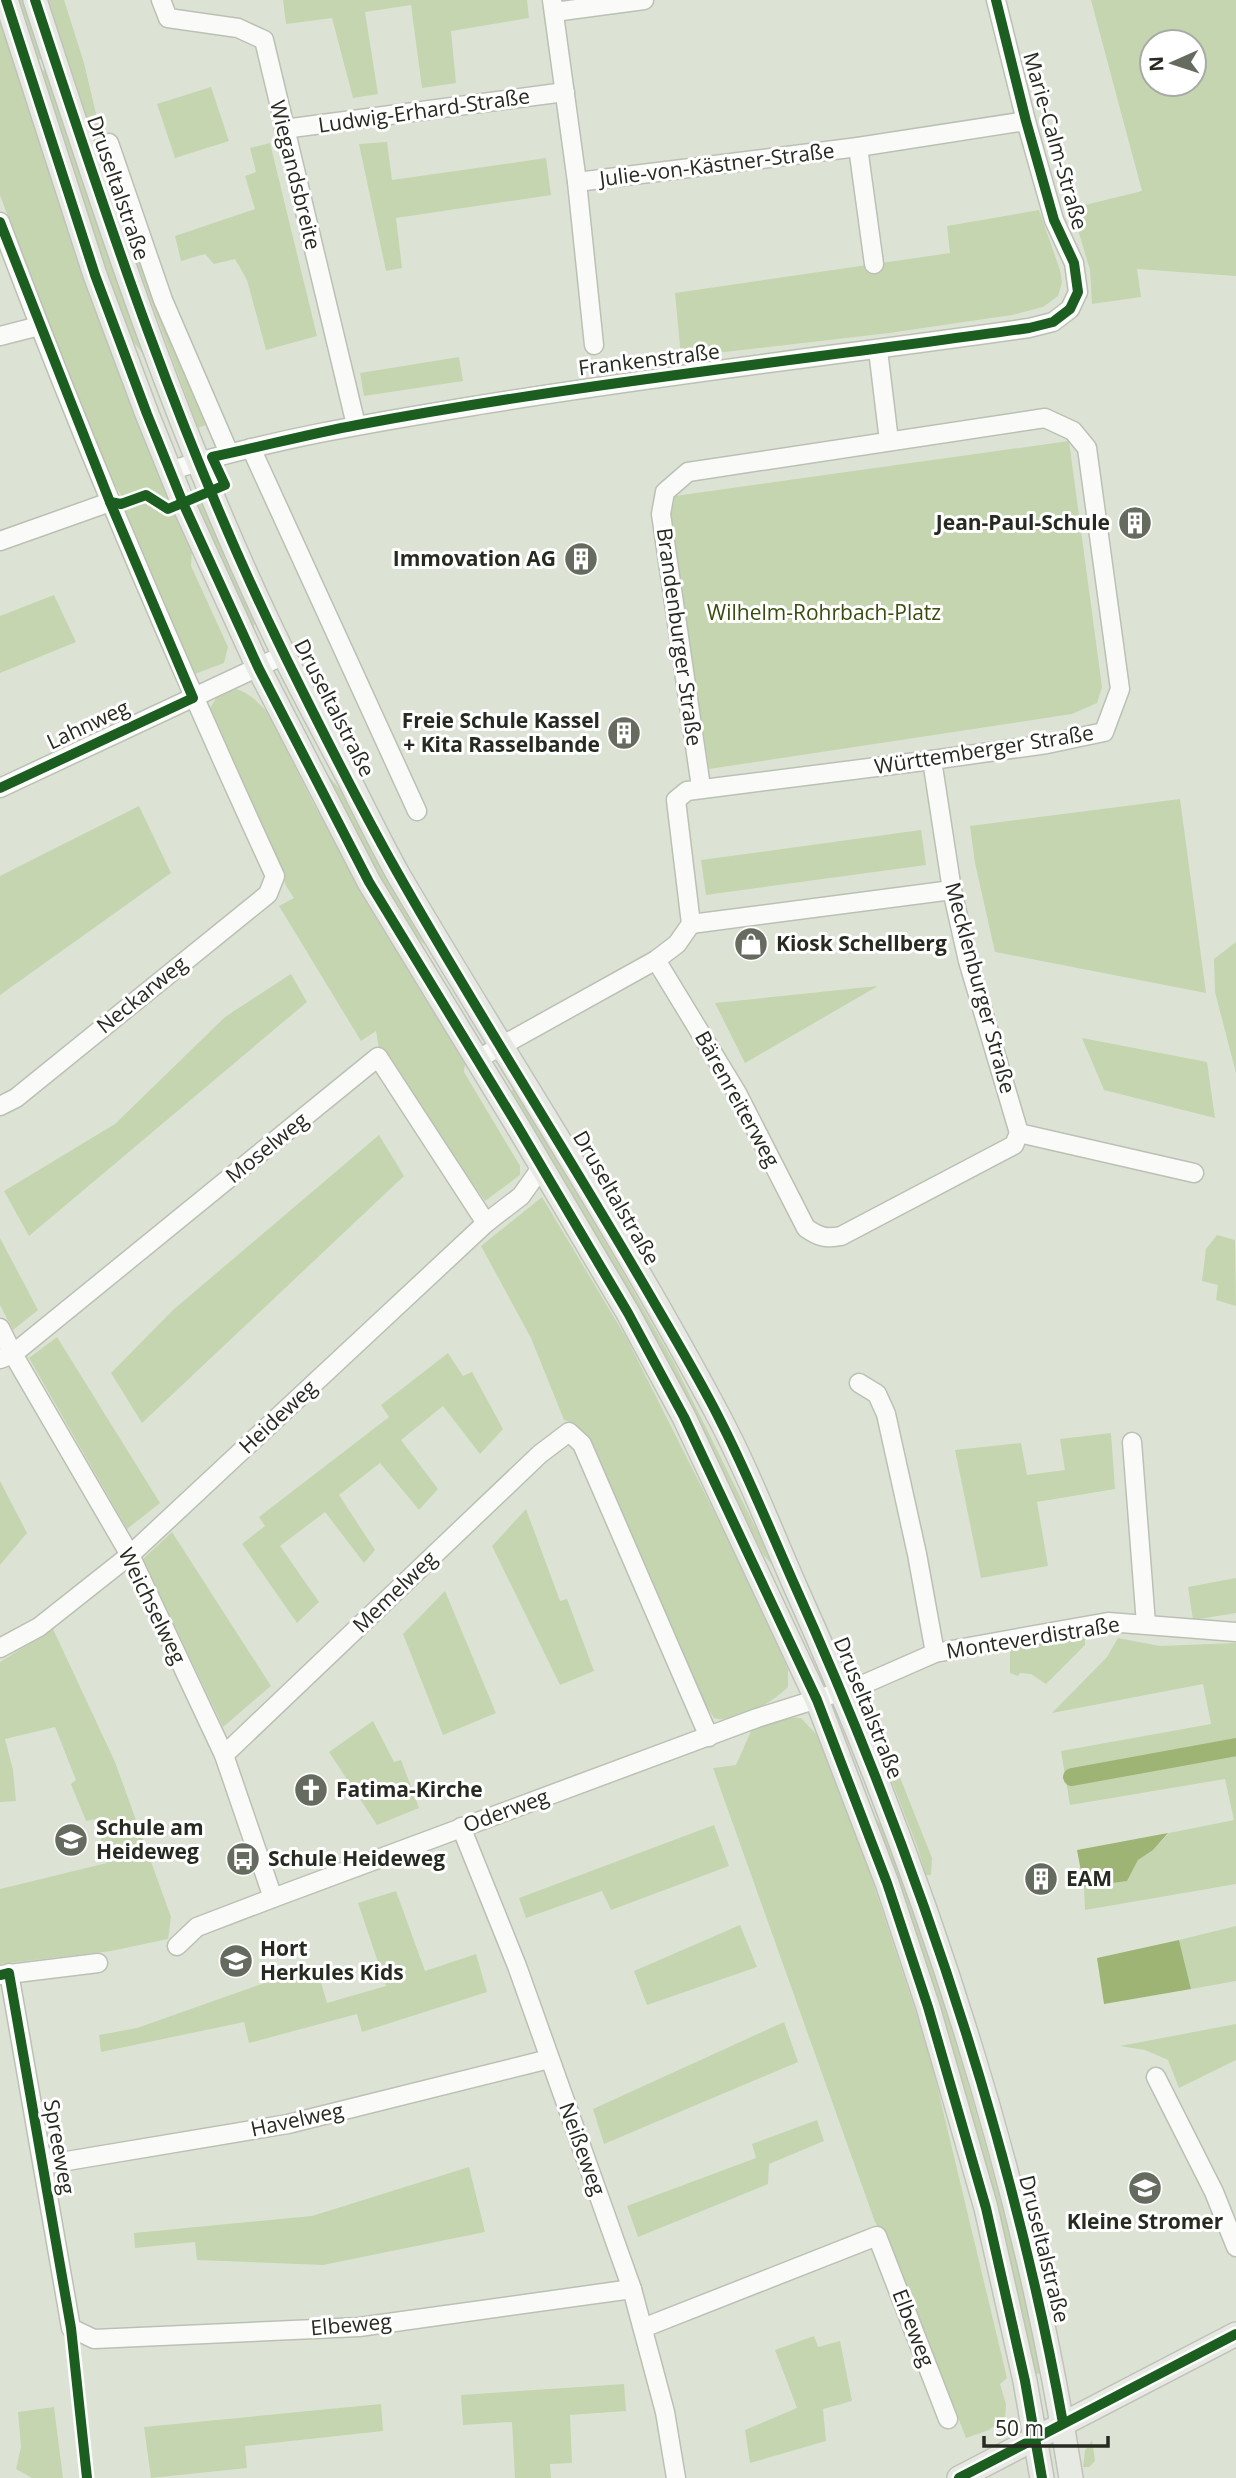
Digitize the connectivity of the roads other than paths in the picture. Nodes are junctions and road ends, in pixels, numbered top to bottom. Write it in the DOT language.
graph roads {
  1 [pos="6,0"];
  2 [pos="35,0"];
  3 [pos="161,0"];
  4 [pos="644,0"];
  5 [pos="996,0"];
  6 [pos="553,6"];
  7 [pos="565,92"];
  8 [pos="1026,121"];
  9 [pos="284,129"];
  10 [pos="109,143"];
  11 [pos="858,147"];
  12 [pos="577,182"];
  13 [pos="0,222"];
  14 [pos="874,264"];
  15 [pos="1078,292"];
  16 [pos="39,326"];
  17 [pos="0,336"];
  18 [pos="594,345"];
  19 [pos="878,350"];
  20 [pos="356,425"];
  21 [pos="889,441"];
  22 [pos="251,448"];
  23 [pos="229,453"];
  24 [pos="198,461"];
  25 [pos="169,471"];
  26 [pos="110,502"];
  27 [pos="0,541"];
  28 [pos="284,655"];
  29 [pos="258,667"];
  30 [pos="193,698"];
  31 [pos="932,760"];
  32 [pos="701,787"];
  33 [pos="0,788"];
  34 [pos="416,811"];
  35 [pos="952,890"];
  36 [pos="691,923"];
  37 [pos="656,960"];
  38 [pos="501,1046"];
  39 [pos="476,1060"];
  40 [pos="0,1106"];
  41 [pos="1019,1133"];
  42 [pos="541,1168"];
  43 [pos="1194,1173"];
  44 [pos="485,1223"];
  45 [pos="0,1328"];
  46 [pos="6,1357"];
  47 [pos="859,1383"];
  48 [pos="1132,1441"];
  49 [pos="130,1555"];
  50 [pos="1146,1624"];
  51 [pos="1236,1632"];
  52 [pos="0,1648"];
  53 [pos="935,1653"];
  54 [pos="843,1691"];
  55 [pos="817,1700"];
  56 [pos="709,1737"];
  57 [pos="224,1755"];
  58 [pos="461,1827"];
  59 [pos="273,1898"];
  60 [pos="177,1946"];
  61 [pos="98,1963"];
  62 [pos="5,1974"];
  63 [pos="549,2059"];
  64 [pos="1156,2077"];
  65 [pos="43,2165"];
  66 [pos="1236,2247"];
  67 [pos="632,2289"];
  68 [pos="643,2328"];
  69 [pos="71,2329"];
  70 [pos="1236,2334"];
  71 [pos="948,2419"];
  72 [pos="1063,2423"];
  73 [pos="1035,2438"];
  74 [pos="676,2478"];
  75 [pos="959,2478"];
  76 [pos="1042,2478"];
  77 [pos="1071,2478"];
  1 -- 25 [label="main road"];
  2 -- 24 [label="main road, Druseltalstraße"];
  3 -- 9 [label="street, Wiegandsbreite"];
  4 -- 6 [label="street"];
  5 -- 8 [label="street, Marie-Calm-Straße"];
  6 -- 7 [label="street"];
  7 -- 9 [label="street, Ludwig-Erhard-Straße"];
  7 -- 12 [label="street"];
  8 -- 11 [label="street, Julie-von-Kästner-Straße"];
  8 -- 15 [label="street, Marie-Calm-Straße"];
  9 -- 20 [label="street, Wiegandsbreite"];
  10 -- 23 [label="street, Druseltalstraße"];
  11 -- 12 [label="street, Julie-von-Kästner-Straße"];
  11 -- 14 [label="street, Julie-von-Kästner-Straße"];
  12 -- 18 [label="street"];
  13 -- 16 [label="street"];
  15 -- 19 [label="street, Frankenstraße"];
  16 -- 17 [label="street"];
  16 -- 26 [label="street"];
  19 -- 20 [label="street, Frankenstraße"];
  19 -- 21 [label="street"];
  20 -- 22 [label="street, Frankenstraße"];
  21 -- 31 [label="street, Württemberger Straße"];
  21 -- 32 [label="street, Brandenburger Straße"];
  22 -- 23 [label="street, Frankenstraße"];
  22 -- 34 [label="street, Druseltalstraße"];
  23 -- 24 [label="street, Frankenstraße"];
  24 -- 25 [label="street, Frankenstraße"];
  24 -- 28 [label="main road, Druseltalstraße"];
  25 -- 29 [label="main road"];
  26 -- 27 [label="street"];
  26 -- 30 [label="street"];
  28 -- 29 [label="street, Lahnweg"];
  28 -- 38 [label="main road, Druseltalstraße"];
  29 -- 30 [label="street, Lahnweg"];
  29 -- 39 [label="main road"];
  30 -- 33 [label="street, Lahnweg"];
  30 -- 40 [label="street, Neckarweg"];
  31 -- 32 [label="street, Württemberger Straße"];
  31 -- 35 [label="street, Mecklenburger Straße"];
  32 -- 36 [label="street"];
  35 -- 36 [label="street"];
  35 -- 41 [label="street, Mecklenburger Straße"];
  36 -- 37 [label="street"];
  37 -- 38 [label="street"];
  37 -- 41 [label="street, Bärenreiterweg"];
  38 -- 39 [label="street"];
  38 -- 54 [label="main road, Druseltalstraße"];
  39 -- 42 [label="main road"];
  41 -- 43 [label="street"];
  42 -- 44 [label="street, Heideweg"];
  42 -- 55 [label="main road"];
  44 -- 46 [label="street, Moselweg"];
  44 -- 49 [label="street, Heideweg"];
  45 -- 46 [label="street, Weichselweg"];
  46 -- 49 [label="street, Weichselweg"];
  47 -- 53 [label="street"];
  48 -- 50 [label="street, Monteverdistraße"];
  49 -- 52 [label="street, Heideweg"];
  49 -- 57 [label="street, Weichselweg"];
  50 -- 51 [label="street, Monteverdistraße"];
  50 -- 53 [label="street, Monteverdistraße"];
  53 -- 54 [label="street, Monteverdistraße"];
  54 -- 55 [label="street, Oderweg"];
  54 -- 72 [label="main road, Druseltalstraße"];
  55 -- 56 [label="street, Oderweg"];
  55 -- 73 [label="main road"];
  56 -- 57 [label="street, Memelweg"];
  56 -- 58 [label="street, Oderweg"];
  57 -- 59 [label="street, Weichselweg"];
  58 -- 59 [label="street, Oderweg"];
  58 -- 63 [label="street, Neißeweg"];
  59 -- 60 [label="street, Oderweg"];
  61 -- 62 [label="street"];
  62 -- 65 [label="street, Spreeweg"];
  63 -- 65 [label="street, Havelweg"];
  63 -- 67 [label="street, Neißeweg"];
  64 -- 66 [label="street"];
  65 -- 69 [label="street, Spreeweg"];
  67 -- 68 [label="street, Neißeweg"];
  67 -- 69 [label="street, Elbeweg"];
  68 -- 71 [label="street, Elbeweg"];
  68 -- 74 [label="street, Neißeweg"];
  70 -- 72 [label="main road"];
  72 -- 73 [label="main road"];
  72 -- 77 [label="main road, Druseltalstraße"];
  73 -- 75 [label="main road"];
  73 -- 76 [label="main road"];
}
